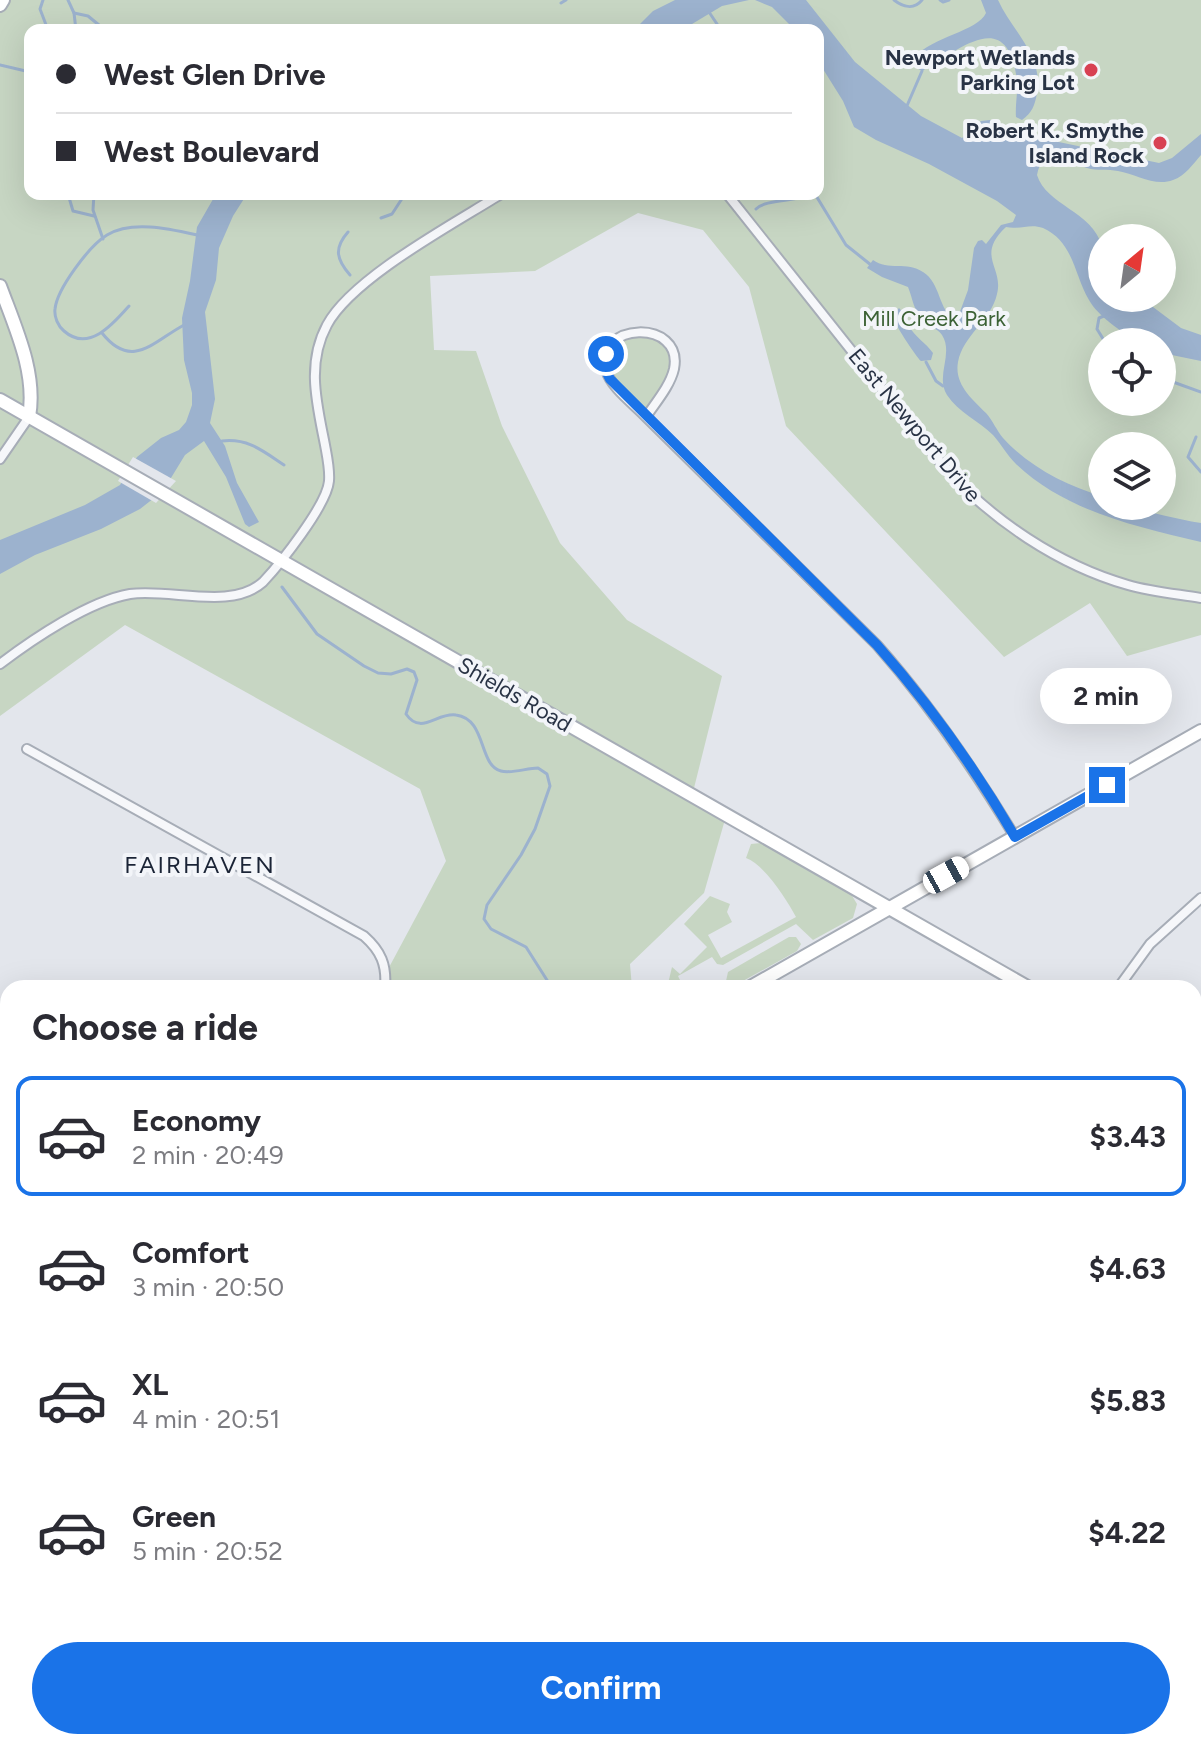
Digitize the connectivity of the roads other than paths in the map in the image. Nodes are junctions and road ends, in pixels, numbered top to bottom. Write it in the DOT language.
graph roads {
  1 [pos="3,0"];
  2 [pos="0,5"];
  3 [pos="492,200"];
  4 [pos="732,200"];
  5 [pos="0,286"];
  6 [pos="0,400"];
  7 [pos="29,417"];
  8 [pos="646,417"];
  9 [pos="0,459"];
  10 [pos="282,559"];
  11 [pos="1201,598"];
  12 [pos="0,664"];
  13 [pos="1201,731"];
  14 [pos="27,749"];
  15 [pos="1015,837"];
  16 [pos="1201,898"];
  17 [pos="889,908"];
  18 [pos="385,980"];
  19 [pos="763,980"];
  20 [pos="1004,980"];
  21 [pos="1124,980"];
  1 -- 2 [label="main road"];
  3 -- 10 [label="street"];
  4 -- 11 [label="street, East Newport Drive"];
  5 -- 7 [label="main road"];
  6 -- 7 [label="main road, Shields Road"];
  7 -- 9 [label="street"];
  7 -- 10 [label="main road, Shields Road"];
  8 -- 8 [label="street"];
  8 -- 15 [label="street"];
  10 -- 12 [label="street"];
  10 -- 17 [label="main road, Shields Road"];
  13 -- 15 [label="main road"];
  14 -- 18 [label="street"];
  15 -- 17 [label="main road"];
  16 -- 21 [label="street"];
  17 -- 19 [label="main road"];
  17 -- 20 [label="main road, Shields Road"];
}
